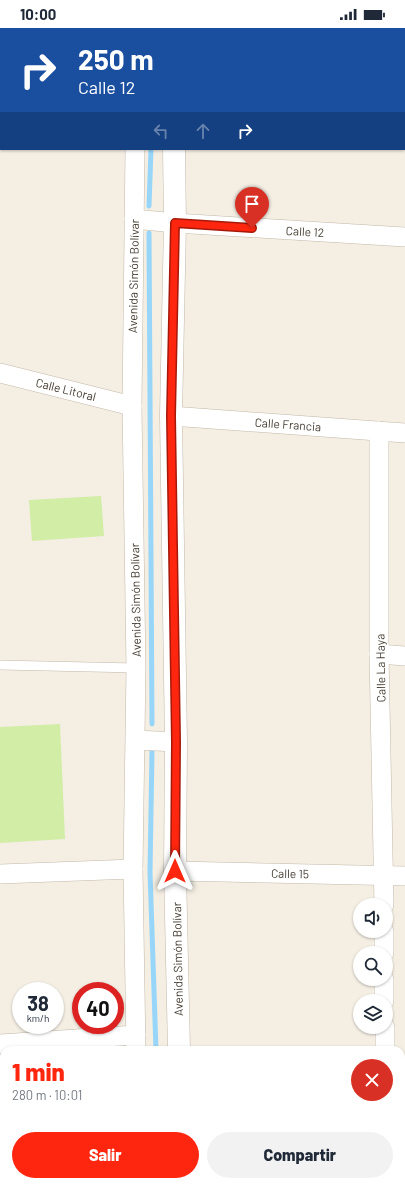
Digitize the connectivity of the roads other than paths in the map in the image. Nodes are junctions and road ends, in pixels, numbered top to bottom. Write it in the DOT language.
graph roads {
  1 [pos="135,150"];
  2 [pos="174,150"];
  3 [pos="134,219"];
  4 [pos="175,223"];
  5 [pos="405,236"];
  6 [pos="0,373"];
  7 [pos="132,406"];
  8 [pos="171,416"];
  9 [pos="379,431"];
  10 [pos="405,433"];
  11 [pos="379,654"];
  12 [pos="405,656"];
  13 [pos="0,665"];
  14 [pos="136,668"];
  15 [pos="136,740"];
  16 [pos="176,742"];
  17 [pos="133,869"];
  18 [pos="175,871"];
  19 [pos="0,874"];
  20 [pos="383,875"];
  21 [pos="405,876"];
  22 [pos="384,898"];
  23 [pos="385,1034"];
  24 [pos="136,1042"];
  25 [pos="0,1044"];
  26 [pos="179,1046"];
  27 [pos="385,1046"];
  1 -- 3 [label="street, Avenida Simón Bolívar"];
  2 -- 4 [label="street, Avenida Simón Bolívar"];
  3 -- 4 [label="street, Calle 12"];
  3 -- 7 [label="street, Avenida Simón Bolívar"];
  4 -- 5 [label="street, Calle 12"];
  4 -- 8 [label="street, Avenida Simón Bolívar"];
  6 -- 7 [label="street, Calle Litoral"];
  7 -- 14 [label="street, Avenida Simón Bolívar"];
  8 -- 9 [label="street, Calle Francia"];
  8 -- 16 [label="street, Avenida Simón Bolívar"];
  9 -- 10 [label="street, Calle Francia"];
  9 -- 11 [label="street, Calle La Haya"];
  11 -- 12 [label="street"];
  11 -- 20 [label="street, Calle La Haya"];
  13 -- 14 [label="lane"];
  14 -- 15 [label="street, Avenida Simón Bolívar"];
  15 -- 16 [label="street"];
  15 -- 17 [label="street, Avenida Simón Bolívar"];
  16 -- 18 [label="street, Avenida Simón Bolívar"];
  17 -- 19 [label="street"];
  17 -- 24 [label="street, Avenida Simón Bolívar"];
  18 -- 20 [label="street, Calle 15"];
  18 -- 26 [label="street, Avenida Simón Bolívar"];
  20 -- 21 [label="street, Calle 15"];
  20 -- 22 [label="street, Calle La Haya"];
  23 -- 27 [label="street"];
  24 -- 25 [label="street"];
}
